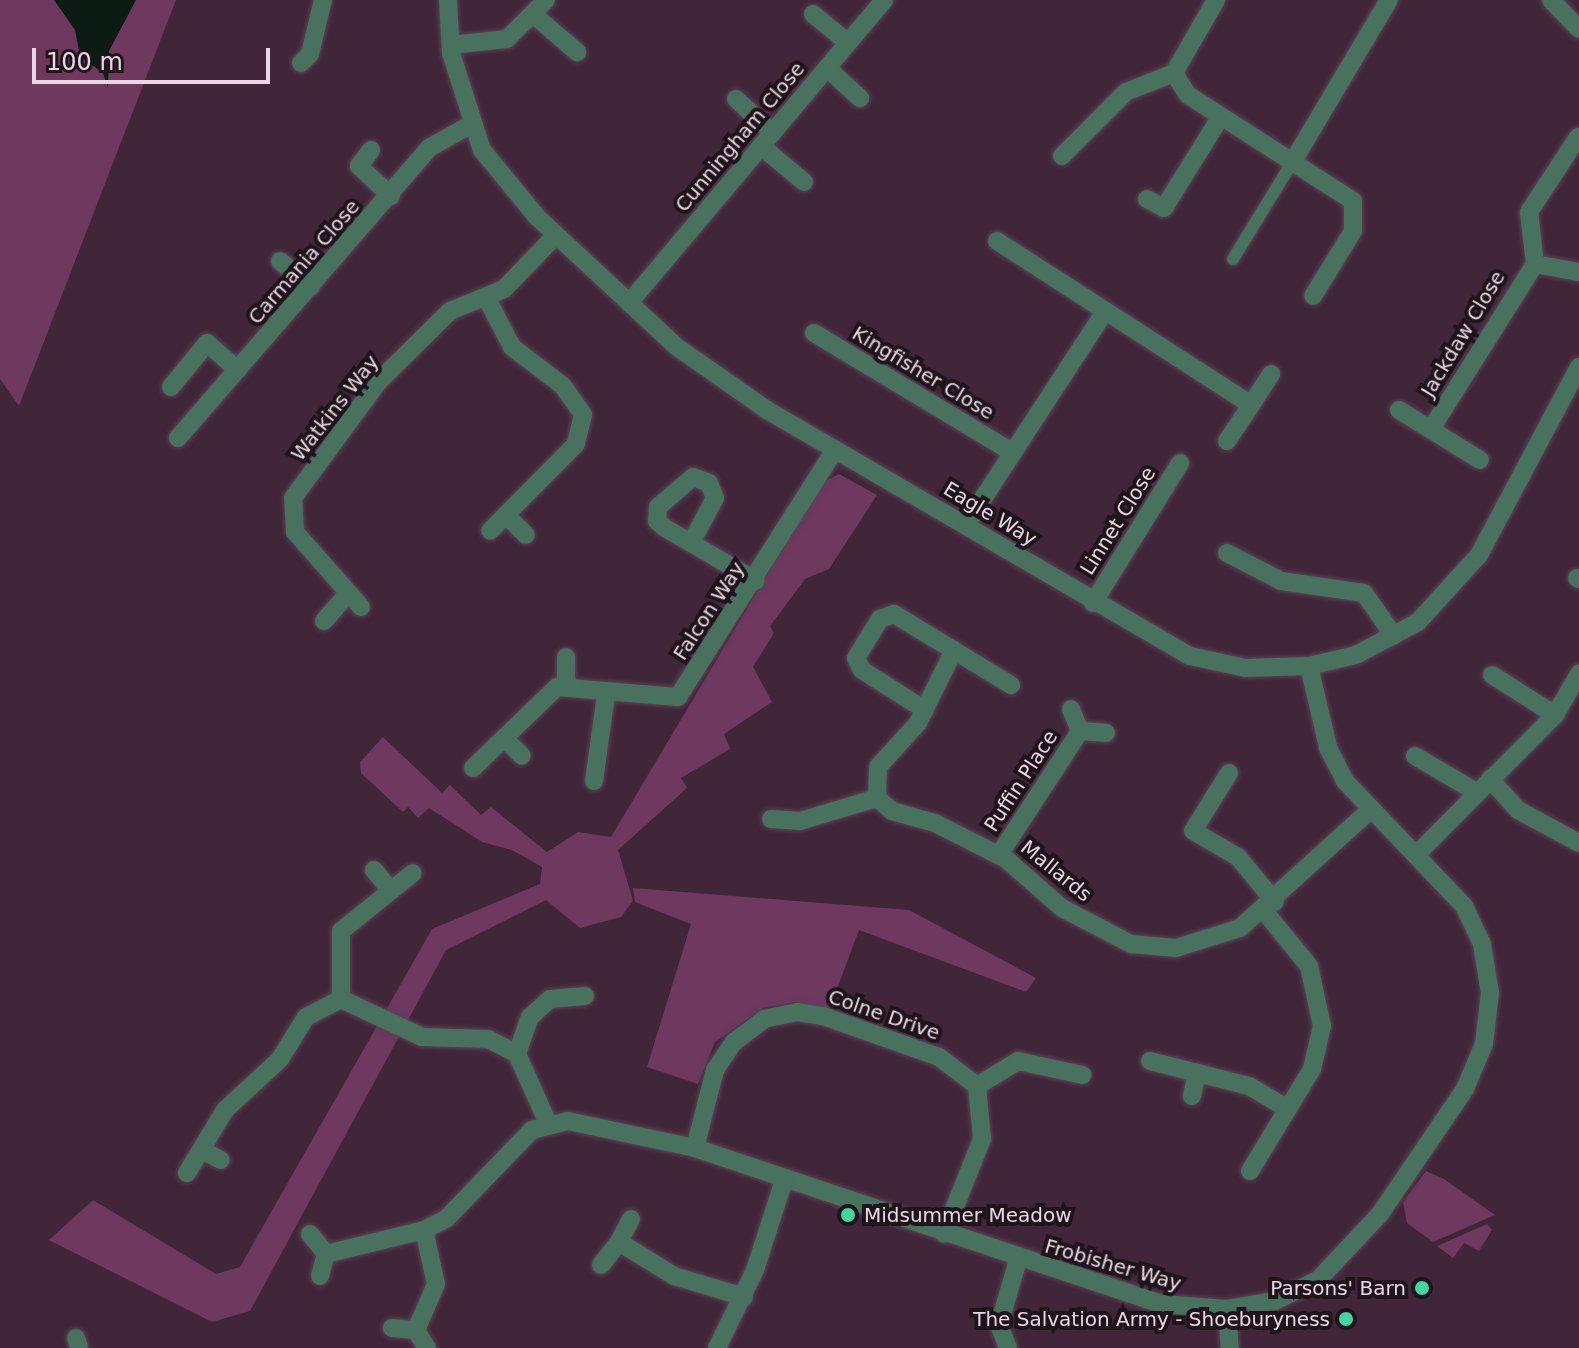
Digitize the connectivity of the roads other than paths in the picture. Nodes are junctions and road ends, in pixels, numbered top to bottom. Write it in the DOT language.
graph roads {
  1 [pos="323,0"];
  2 [pos="448,0"];
  3 [pos="546,0"];
  4 [pos="884,0"];
  5 [pos="1216,0"];
  6 [pos="1389,0"];
  7 [pos="1551,0"];
  8 [pos="813,14"];
  9 [pos="534,15"];
  10 [pos="1579,29"];
  11 [pos="848,43"];
  12 [pos="451,45"];
  13 [pos="577,52"];
  14 [pos="301,63"];
  15 [pos="827,68"];
  16 [pos="1174,73"];
  17 [pos="860,98"];
  18 [pos="736,99"];
  19 [pos="1221,116"];
  20 [pos="470,125"];
  21 [pos="1578,137"];
  22 [pos="767,140"];
  23 [pos="371,150"];
  24 [pos="1062,156"];
  25 [pos="1295,158"];
  26 [pos="804,182"];
  27 [pos="391,196"];
  28 [pos="1147,199"];
  29 [pos="555,236"];
  30 [pos="997,241"];
  31 [pos="1233,259"];
  32 [pos="280,261"];
  33 [pos="1535,264"];
  34 [pos="1579,272"];
  35 [pos="311,287"];
  36 [pos="1313,296"];
  37 [pos="486,297"];
  38 [pos="629,303"];
  39 [pos="1105,311"];
  40 [pos="814,333"];
  41 [pos="1579,367"];
  42 [pos="238,370"];
  43 [pos="1271,374"];
  44 [pos="171,387"];
  45 [pos="1251,405"];
  46 [pos="1399,410"];
  47 [pos="1431,429"];
  48 [pos="178,438"];
  49 [pos="1227,441"];
  50 [pos="835,450"];
  51 [pos="1010,451"];
  52 [pos="1480,460"];
  53 [pos="1180,463"];
  54 [pos="506,515"];
  55 [pos="967,523"];
  56 [pos="490,531"];
  57 [pos="526,535"];
  58 [pos="691,543"];
  59 [pos="1227,553"];
  60 [pos="756,581"];
  61 [pos="1093,603"];
  62 [pos="324,621"];
  63 [pos="1394,636"];
  64 [pos="954,650"];
  65 [pos="566,657"];
  66 [pos="1309,666"];
  67 [pos="1579,674"];
  68 [pos="1492,675"];
  69 [pos="1011,685"];
  70 [pos="566,686"];
  71 [pos="606,695"];
  72 [pos="1574,697"];
  73 [pos="1071,709"];
  74 [pos="925,710"];
  75 [pos="1555,715"];
  76 [pos="1080,731"];
  77 [pos="1106,733"];
  78 [pos="504,738"];
  79 [pos="522,756"];
  80 [pos="1415,756"];
  81 [pos="473,768"];
  82 [pos="1229,773"];
  83 [pos="1490,779"];
  84 [pos="594,781"];
  85 [pos="1476,792"];
  86 [pos="877,798"];
  87 [pos="1370,810"];
  88 [pos="771,819"];
  89 [pos="1579,843"];
  90 [pos="1417,854"];
  91 [pos="999,855"];
  92 [pos="374,870"];
  93 [pos="413,873"];
  94 [pos="390,890"];
  95 [pos="1270,907"];
  96 [pos="585,996"];
  97 [pos="341,999"];
  98 [pos="517,1054"];
  99 [pos="1150,1061"];
  100 [pos="1197,1073"];
  101 [pos="1083,1075"];
  102 [pos="977,1086"];
  103 [pos="1192,1096"];
  104 [pos="1288,1109"];
  105 [pos="547,1121"];
  106 [pos="695,1148"];
  107 [pos="202,1150"];
  108 [pos="221,1160"];
  109 [pos="1250,1171"];
  110 [pos="187,1173"];
  111 [pos="784,1180"];
  112 [pos="631,1219"];
  113 [pos="424,1230"];
  114 [pos="310,1234"];
  115 [pos="944,1234"];
  116 [pos="619,1242"];
  117 [pos="326,1254"];
  118 [pos="1018,1260"];
  119 [pos="601,1265"];
  120 [pos="320,1276"];
  121 [pos="744,1297"];
  122 [pos="1227,1309"];
  123 [pos="392,1328"];
  124 [pos="416,1330"];
  125 [pos="427,1348"];
  126 [pos="717,1348"];
  127 [pos="1008,1348"];
  128 [pos="1230,1348"];
  1 -- 14 [label="street"];
  2 -- 12 [label="street, Eagle Way"];
  3 -- 9 [label="street"];
  4 -- 11 [label="street, Cunningham Close"];
  5 -- 16 [label="street"];
  6 -- 25 [label="street"];
  7 -- 10 [label="street"];
  8 -- 11 [label="street"];
  9 -- 12 [label="street"];
  9 -- 13 [label="street"];
  11 -- 15 [label="street, Cunningham Close"];
  12 -- 20 [label="street, Eagle Way"];
  15 -- 17 [label="street"];
  15 -- 22 [label="street, Cunningham Close"];
  16 -- 19 [label="street"];
  16 -- 24 [label="street"];
  18 -- 22 [label="street"];
  19 -- 25 [label="street"];
  19 -- 28 [label="street"];
  20 -- 27 [label="street, Carmania Close"];
  20 -- 29 [label="street, Eagle Way"];
  21 -- 33 [label="street, Jackdaw Close"];
  22 -- 26 [label="street"];
  22 -- 38 [label="street, Cunningham Close"];
  23 -- 27 [label="street"];
  25 -- 31 [label="street"];
  25 -- 36 [label="street"];
  27 -- 35 [label="street, Carmania Close"];
  29 -- 37 [label="street, Watkins Way"];
  29 -- 38 [label="street, Eagle Way"];
  30 -- 39 [label="street"];
  32 -- 35 [label="street"];
  33 -- 34 [label="street, Jackdaw Close"];
  33 -- 47 [label="street, Jackdaw Close"];
  35 -- 42 [label="street, Carmania Close"];
  37 -- 54 [label="street"];
  37 -- 62 [label="street, Watkins Way"];
  38 -- 50 [label="street, Eagle Way"];
  39 -- 45 [label="street"];
  39 -- 51 [label="street"];
  40 -- 51 [label="street, Kingfisher Close"];
  41 -- 63 [label="street, Eagle Way"];
  42 -- 44 [label="street"];
  42 -- 48 [label="street, Carmania Close"];
  43 -- 45 [label="street"];
  45 -- 49 [label="street"];
  46 -- 47 [label="street, Jackdaw Close"];
  47 -- 52 [label="street, Jackdaw Close"];
  50 -- 55 [label="street, Eagle Way"];
  50 -- 60 [label="street, Falcon Way"];
  51 -- 55 [label="street"];
  53 -- 61 [label="street, Linnet Close"];
  54 -- 56 [label="street"];
  54 -- 57 [label="street"];
  55 -- 61 [label="street, Eagle Way"];
  58 -- 60 [label="street"];
  59 -- 63 [label="street"];
  60 -- 71 [label="street, Falcon Way"];
  61 -- 66 [label="street, Eagle Way"];
  63 -- 66 [label="street, Eagle Way"];
  64 -- 69 [label="street"];
  64 -- 74 [label="street"];
  64 -- 74 [label="street"];
  65 -- 70 [label="street"];
  66 -- 87 [label="street, Frobisher Way"];
  67 -- 72 [label="street"];
  68 -- 75 [label="street"];
  70 -- 71 [label="street, Falcon Way"];
  70 -- 78 [label="street"];
  71 -- 84 [label="street"];
  72 -- 75 [label="street"];
  73 -- 76 [label="street, Puffin Place"];
  74 -- 86 [label="street"];
  75 -- 83 [label="street"];
  76 -- 77 [label="street, Puffin Place"];
  76 -- 91 [label="street, Puffin Place"];
  78 -- 79 [label="street"];
  78 -- 81 [label="street"];
  80 -- 85 [label="street"];
  82 -- 95 [label="street"];
  83 -- 85 [label="street"];
  83 -- 89 [label="street"];
  85 -- 90 [label="street"];
  86 -- 88 [label="street"];
  86 -- 91 [label="street, Mallards"];
  87 -- 90 [label="street, Frobisher Way"];
  87 -- 95 [label="street, Mallards"];
  90 -- 122 [label="street, Frobisher Way"];
  91 -- 95 [label="street, Mallards"];
  92 -- 94 [label="street"];
  93 -- 94 [label="street"];
  94 -- 97 [label="street"];
  95 -- 104 [label="street"];
  96 -- 98 [label="street"];
  97 -- 98 [label="street"];
  97 -- 107 [label="street"];
  98 -- 105 [label="street"];
  99 -- 100 [label="street"];
  100 -- 103 [label="street"];
  100 -- 104 [label="street"];
  101 -- 102 [label="street"];
  102 -- 106 [label="street, Colne Drive"];
  102 -- 115 [label="street"];
  104 -- 109 [label="street"];
  105 -- 106 [label="street, Frobisher Way"];
  105 -- 113 [label="street"];
  106 -- 111 [label="street, Frobisher Way"];
  107 -- 108 [label="street"];
  107 -- 110 [label="street"];
  111 -- 115 [label="street, Frobisher Way"];
  111 -- 121 [label="street"];
  112 -- 116 [label="street"];
  113 -- 117 [label="street"];
  113 -- 124 [label="street"];
  114 -- 117 [label="street"];
  115 -- 118 [label="street, Frobisher Way"];
  116 -- 119 [label="street"];
  116 -- 121 [label="street"];
  117 -- 120 [label="street"];
  118 -- 122 [label="street, Frobisher Way"];
  118 -- 127 [label="street"];
  121 -- 126 [label="street"];
  122 -- 128 [label="street"];
  123 -- 124 [label="street"];
  124 -- 125 [label="street"];
}
